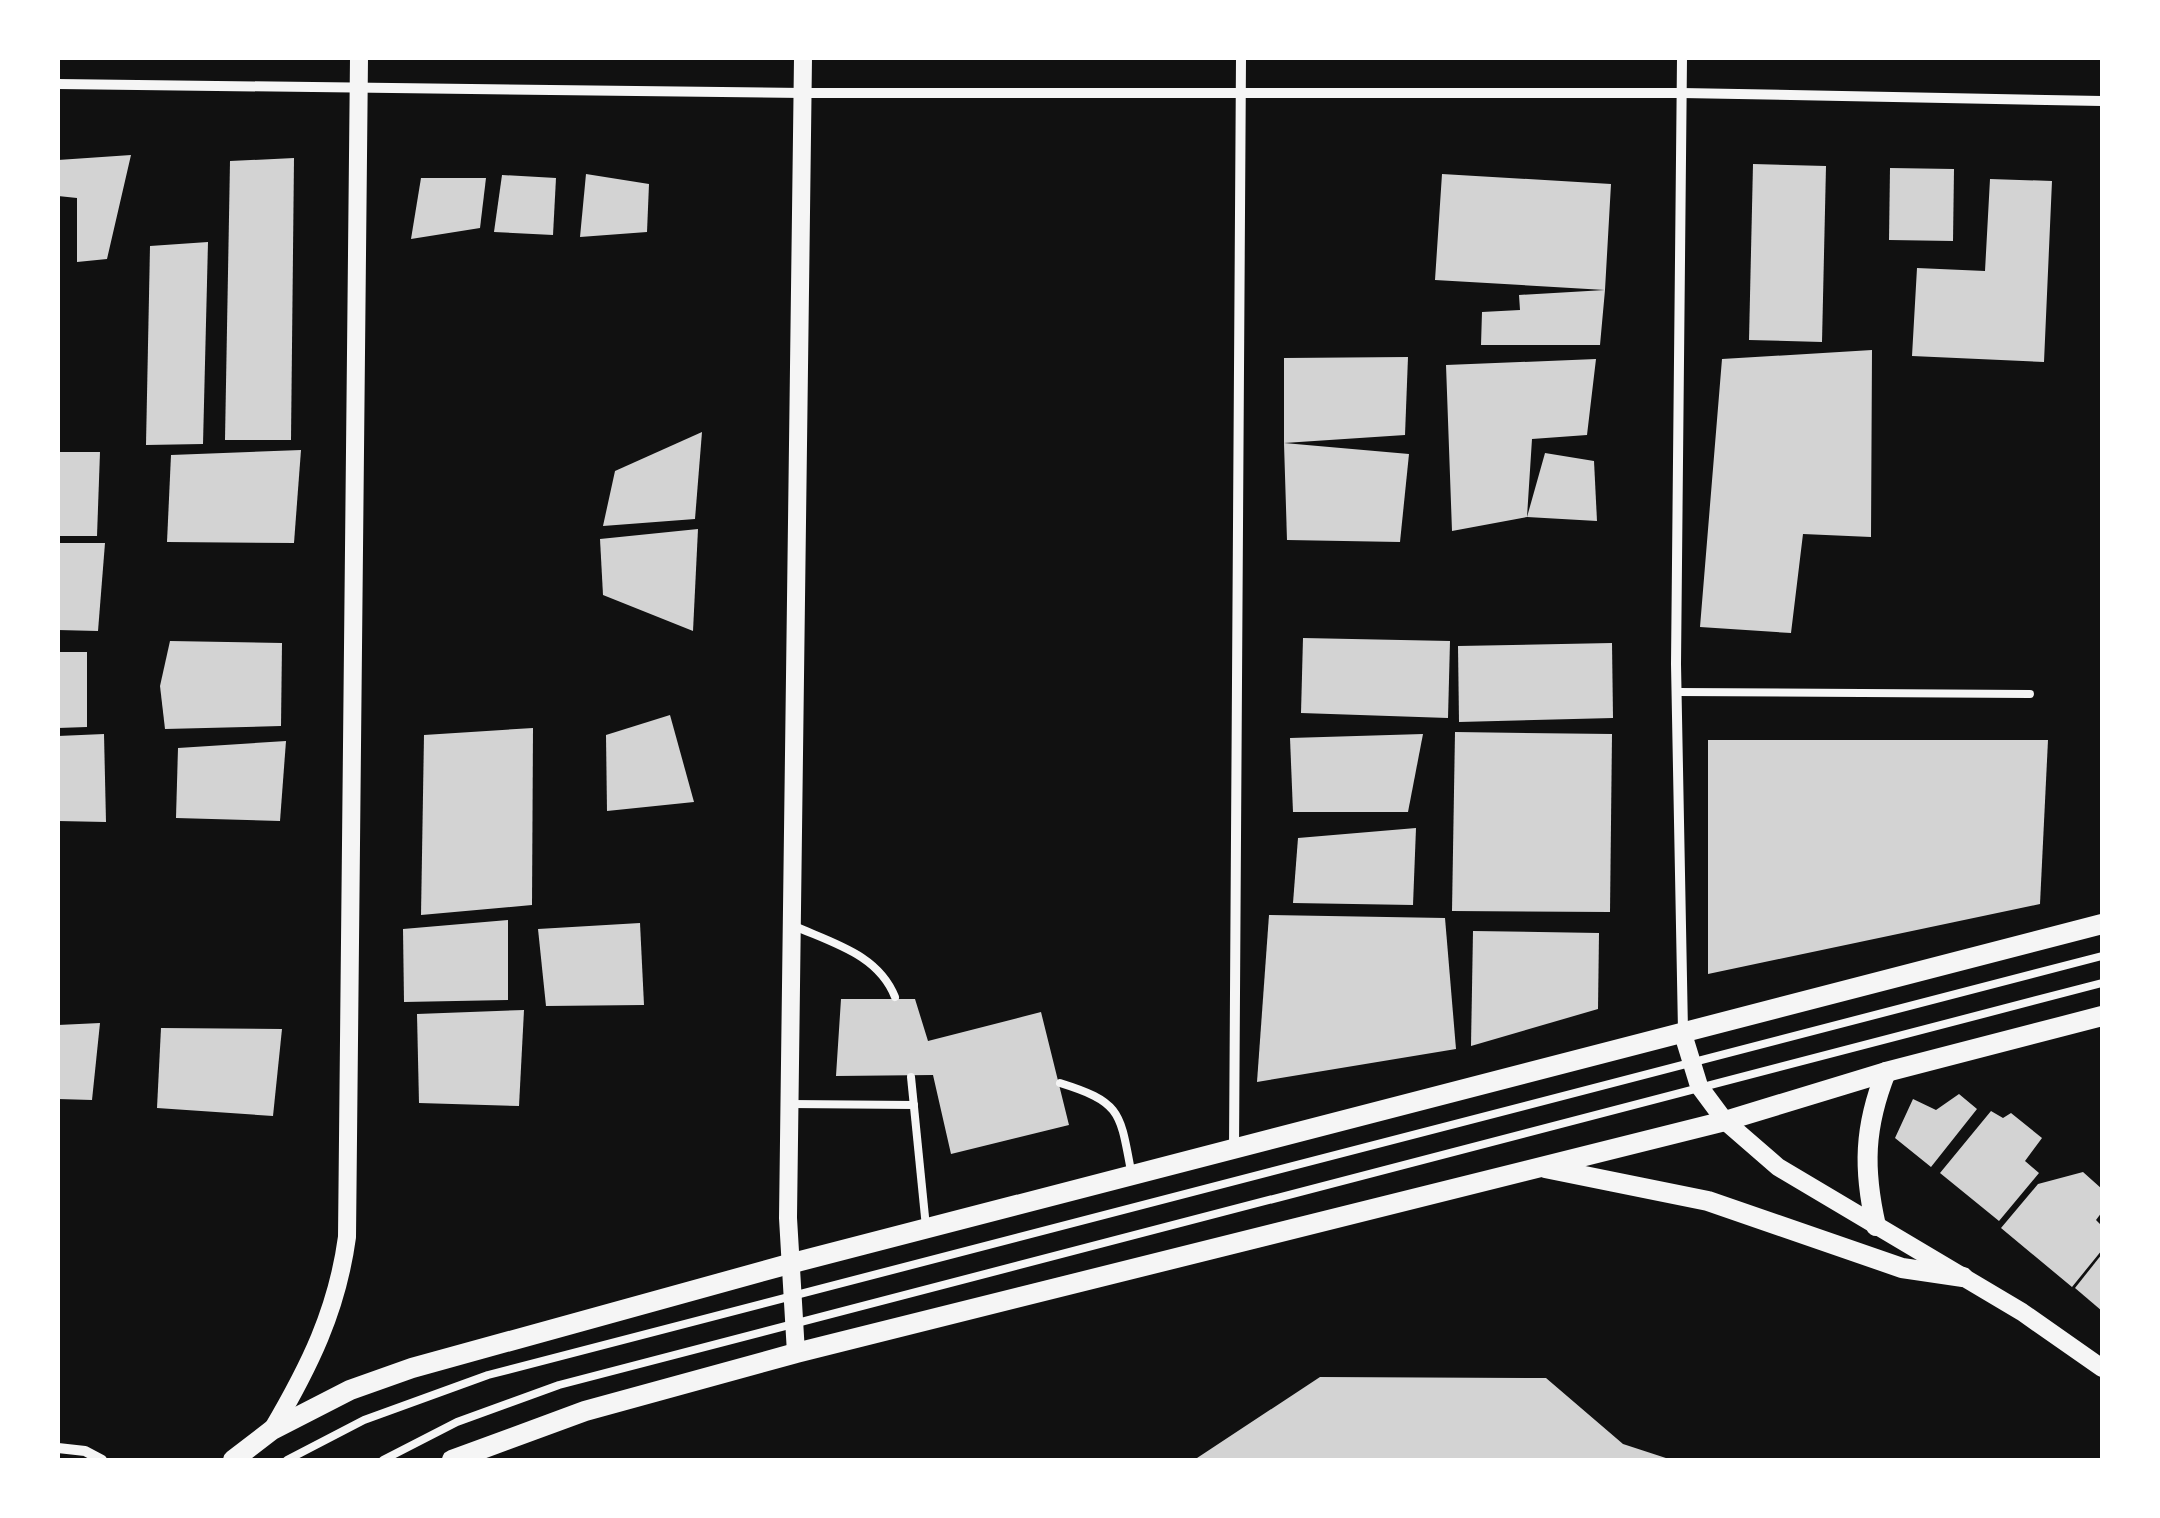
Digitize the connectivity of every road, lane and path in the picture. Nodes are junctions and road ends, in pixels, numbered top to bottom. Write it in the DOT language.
graph roads {
  1 [pos="359,58"];
  2 [pos="803,58"];
  3 [pos="1241,58"];
  4 [pos="1682,58"];
  5 [pos="58,84"];
  6 [pos="358,87"];
  7 [pos="803,93"];
  8 [pos="1241,93"];
  9 [pos="1682,94"];
  10 [pos="2102,101"];
  11 [pos="1677,692"];
  12 [pos="2030,694"];
  13 [pos="2102,924"];
  14 [pos="792,926"];
  15 [pos="2102,956"];
  16 [pos="2102,983"];
  17 [pos="895,997"];
  18 [pos="2102,1016"];
  19 [pos="1684,1034"];
  20 [pos="1692,1062"];
  21 [pos="1886,1072"];
  22 [pos="911,1077"];
  23 [pos="1060,1082"];
  24 [pos="1699,1086"];
  25 [pos="790,1104"];
  26 [pos="914,1105"];
  27 [pos="1725,1121"];
  28 [pos="1234,1150"];
  29 [pos="1531,1166"];
  30 [pos="1132,1176"];
  31 [pos="1876,1226"];
  32 [pos="926,1229"];
  33 [pos="789,1264"];
  34 [pos="1963,1276"];
  35 [pos="789,1293"];
  36 [pos="792,1325"];
  37 [pos="796,1353"];
  38 [pos="2102,1368"];
  39 [pos="272,1430"];
  40 [pos="58,1448"];
  41 [pos="102,1460"];
  42 [pos="233,1460"];
  43 [pos="287,1460"];
  44 [pos="382,1460"];
  45 [pos="452,1460"];
  1 -- 6 [label="street"];
  2 -- 7 [label="street"];
  3 -- 8 [label="street"];
  4 -- 9 [label="street"];
  5 -- 6 [label="street"];
  6 -- 7 [label="street"];
  6 -- 39 [label="street"];
  7 -- 8 [label="street"];
  7 -- 14 [label="street"];
  8 -- 9 [label="street"];
  8 -- 28 [label="street"];
  9 -- 10 [label="street"];
  9 -- 11 [label="street"];
  11 -- 12 [label="lane"];
  11 -- 19 [label="street"];
  13 -- 19 [label="main road"];
  14 -- 17 [label="lane"];
  14 -- 25 [label="street"];
  15 -- 20 [label="lane"];
  16 -- 24 [label="lane"];
  18 -- 21 [label="main road"];
  19 -- 20 [label="street"];
  19 -- 28 [label="main road"];
  20 -- 24 [label="street"];
  20 -- 35 [label="lane"];
  21 -- 27 [label="main road"];
  21 -- 31 [label="main road"];
  22 -- 26 [label="lane"];
  23 -- 30 [label="lane"];
  24 -- 27 [label="street"];
  24 -- 36 [label="lane"];
  25 -- 26 [label="lane"];
  25 -- 33 [label="street"];
  26 -- 32 [label="lane"];
  27 -- 29 [label="main road"];
  27 -- 31 [label="street"];
  28 -- 30 [label="main road"];
  29 -- 34 [label="main road"];
  29 -- 37 [label="main road"];
  30 -- 32 [label="main road"];
  31 -- 34 [label="street"];
  32 -- 33 [label="main road"];
  33 -- 35 [label="street"];
  33 -- 39 [label="main road"];
  34 -- 38 [label="street"];
  35 -- 36 [label="street"];
  35 -- 43 [label="lane"];
  36 -- 37 [label="street"];
  36 -- 44 [label="lane"];
  37 -- 45 [label="main road"];
  39 -- 42 [label="main road"];
  40 -- 41 [label="street"];
}
